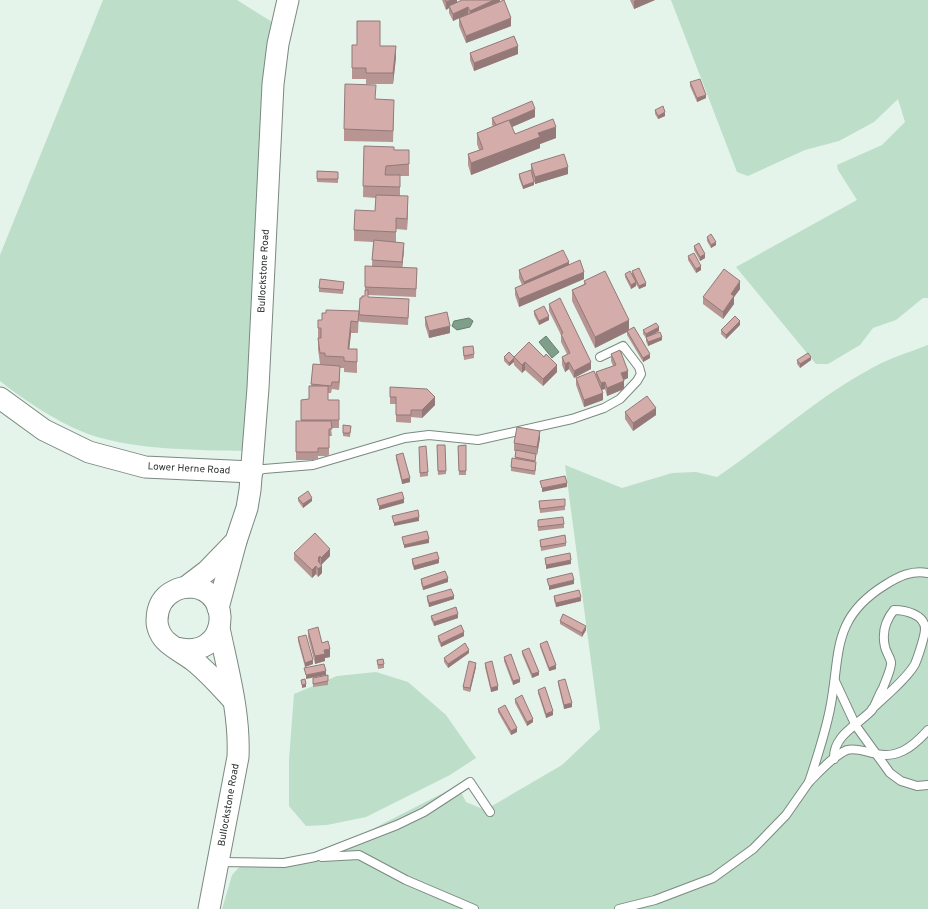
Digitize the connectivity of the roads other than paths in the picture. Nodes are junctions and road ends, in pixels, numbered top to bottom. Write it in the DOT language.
graph roads {
  1 [pos="288,0"];
  2 [pos="600,357"];
  3 [pos="0,398"];
  4 [pos="252,472"];
  5 [pos="236,541"];
  6 [pos="928,573"];
  7 [pos="186,587"];
  8 [pos="218,608"];
  9 [pos="219,628"];
  10 [pos="176,648"];
  11 [pos="834,679"];
  12 [pos="234,701"];
  13 [pos="872,709"];
  14 [pos="854,723"];
  15 [pos="928,730"];
  16 [pos="876,754"];
  17 [pos="834,759"];
  18 [pos="809,782"];
  19 [pos="928,785"];
  20 [pos="490,812"];
  21 [pos="315,857"];
  22 [pos="219,862"];
  23 [pos="210,909"];
  24 [pos="474,909"];
  25 [pos="619,909"];
  1 -- 4 [label="street, Bullockstone Road"];
  2 -- 4 [label="lane"];
  3 -- 4 [label="street, Lower Herne Road"];
  4 -- 5 [label="street, Bullockstone Road"];
  5 -- 7 [label="street, Bullockstone Road"];
  5 -- 8 [label="street, Bullockstone Road"];
  6 -- 11 [label="lane"];
  7 -- 8 [label="street"];
  7 -- 10 [label="street, Bullockstone Road"];
  8 -- 9 [label="street, Bullockstone Road"];
  9 -- 10 [label="street"];
  9 -- 12 [label="street, Bullockstone Road"];
  10 -- 12 [label="street, Bullockstone Road"];
  11 -- 14 [label="lane"];
  11 -- 18 [label="lane"];
  12 -- 22 [label="street, Bullockstone Road"];
  13 -- 13 [label="lane"];
  13 -- 14 [label="lane"];
  14 -- 16 [label="lane"];
  14 -- 17 [label="lane"];
  15 -- 16 [label="lane"];
  16 -- 17 [label="lane"];
  16 -- 19 [label="lane"];
  17 -- 18 [label="lane"];
  18 -- 25 [label="lane"];
  20 -- 21 [label="lane"];
  21 -- 22 [label="lane"];
  21 -- 24 [label="lane"];
  22 -- 23 [label="street, Bullockstone Road"];
}
